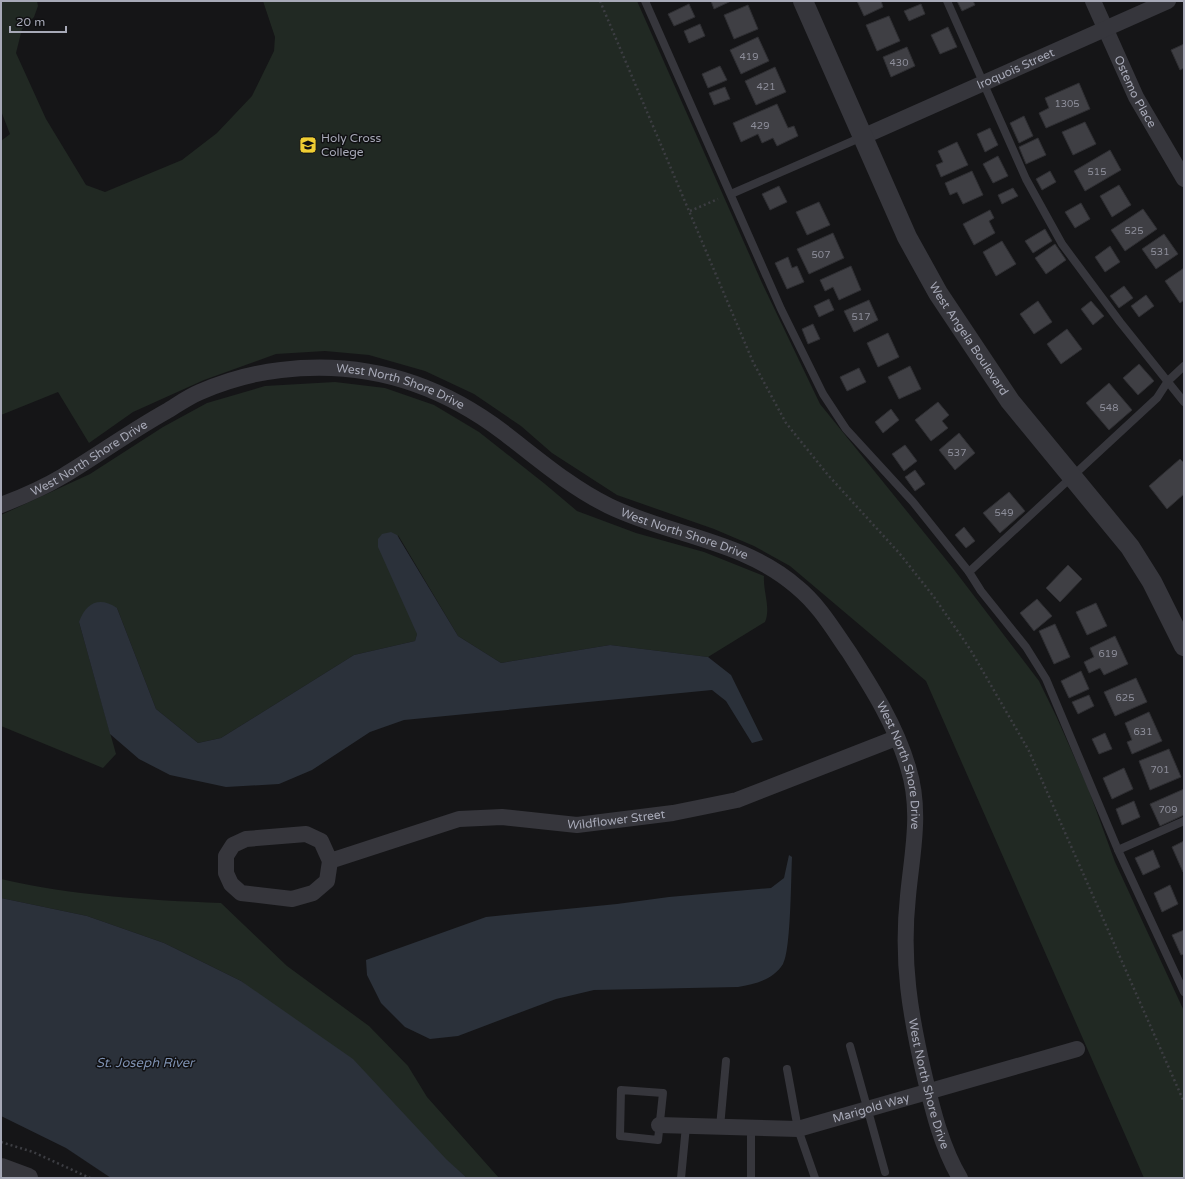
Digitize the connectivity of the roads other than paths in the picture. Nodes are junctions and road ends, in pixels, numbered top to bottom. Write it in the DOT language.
graph roads {
  1 [pos="645,1"];
  2 [pos="802,1"];
  3 [pos="947,1"];
  4 [pos="1093,1"];
  5 [pos="1168,1"];
  6 [pos="1106,29"];
  7 [pos="984,83"];
  8 [pos="862,137"];
  9 [pos="1184,179"];
  10 [pos="731,194"];
  11 [pos="1184,366"];
  12 [pos="1168,381"];
  13 [pos="1184,402"];
  14 [pos="1072,477"];
  15 [pos="1,505"];
  16 [pos="969,572"];
  17 [pos="1184,646"];
  18 [pos="896,738"];
  19 [pos="1184,821"];
  20 [pos="1118,850"];
  21 [pos="330,861"];
  22 [pos="1184,992"];
  23 [pos="850,1046"];
  24 [pos="1077,1049"];
  25 [pos="726,1061"];
  26 [pos="787,1068"];
  27 [pos="928,1093"];
  28 [pos="869,1110"];
  29 [pos="660,1126"];
  30 [pos="686,1126"];
  31 [pos="720,1127"];
  32 [pos="751,1128"];
  33 [pos="798,1129"];
  34 [pos="1,1168"];
  35 [pos="885,1172"];
  36 [pos="28,1178"];
  37 [pos="681,1178"];
  38 [pos="751,1178"];
  39 [pos="815,1178"];
  40 [pos="960,1178"];
  1 -- 10 [label="lane"];
  2 -- 8 [label="street, West Angela Boulevard"];
  3 -- 7 [label="lane"];
  4 -- 6 [label="street, Ostemo Place"];
  5 -- 6 [label="street, Iroquois Street"];
  6 -- 7 [label="street, Iroquois Street"];
  6 -- 9 [label="street, Ostemo Place"];
  7 -- 8 [label="street, Iroquois Street"];
  7 -- 12 [label="lane"];
  8 -- 10 [label="lane"];
  8 -- 14 [label="street, West Angela Boulevard"];
  10 -- 16 [label="lane"];
  11 -- 12 [label="lane"];
  12 -- 13 [label="lane"];
  12 -- 14 [label="lane"];
  14 -- 16 [label="lane"];
  14 -- 17 [label="street, West Angela Boulevard"];
  15 -- 18 [label="street, West North Shore Drive"];
  16 -- 20 [label="lane"];
  18 -- 21 [label="street, Wildflower Street"];
  18 -- 27 [label="street, West North Shore Drive"];
  19 -- 20 [label="lane"];
  20 -- 22 [label="lane"];
  21 -- 21 [label="street"];
  23 -- 28 [label="lane"];
  24 -- 27 [label="street, Marigold Way"];
  25 -- 31 [label="lane"];
  26 -- 33 [label="lane"];
  27 -- 28 [label="street, Marigold Way"];
  27 -- 40 [label="street, West North Shore Drive"];
  28 -- 33 [label="street, Marigold Way"];
  28 -- 35 [label="lane"];
  29 -- 29 [label="lane"];
  29 -- 30 [label="street, Marigold Way"];
  30 -- 31 [label="street, Marigold Way"];
  30 -- 37 [label="lane"];
  31 -- 32 [label="street, Marigold Way"];
  32 -- 33 [label="street, Marigold Way"];
  32 -- 38 [label="lane"];
  33 -- 39 [label="lane"];
  34 -- 36 [label="street"];
}
